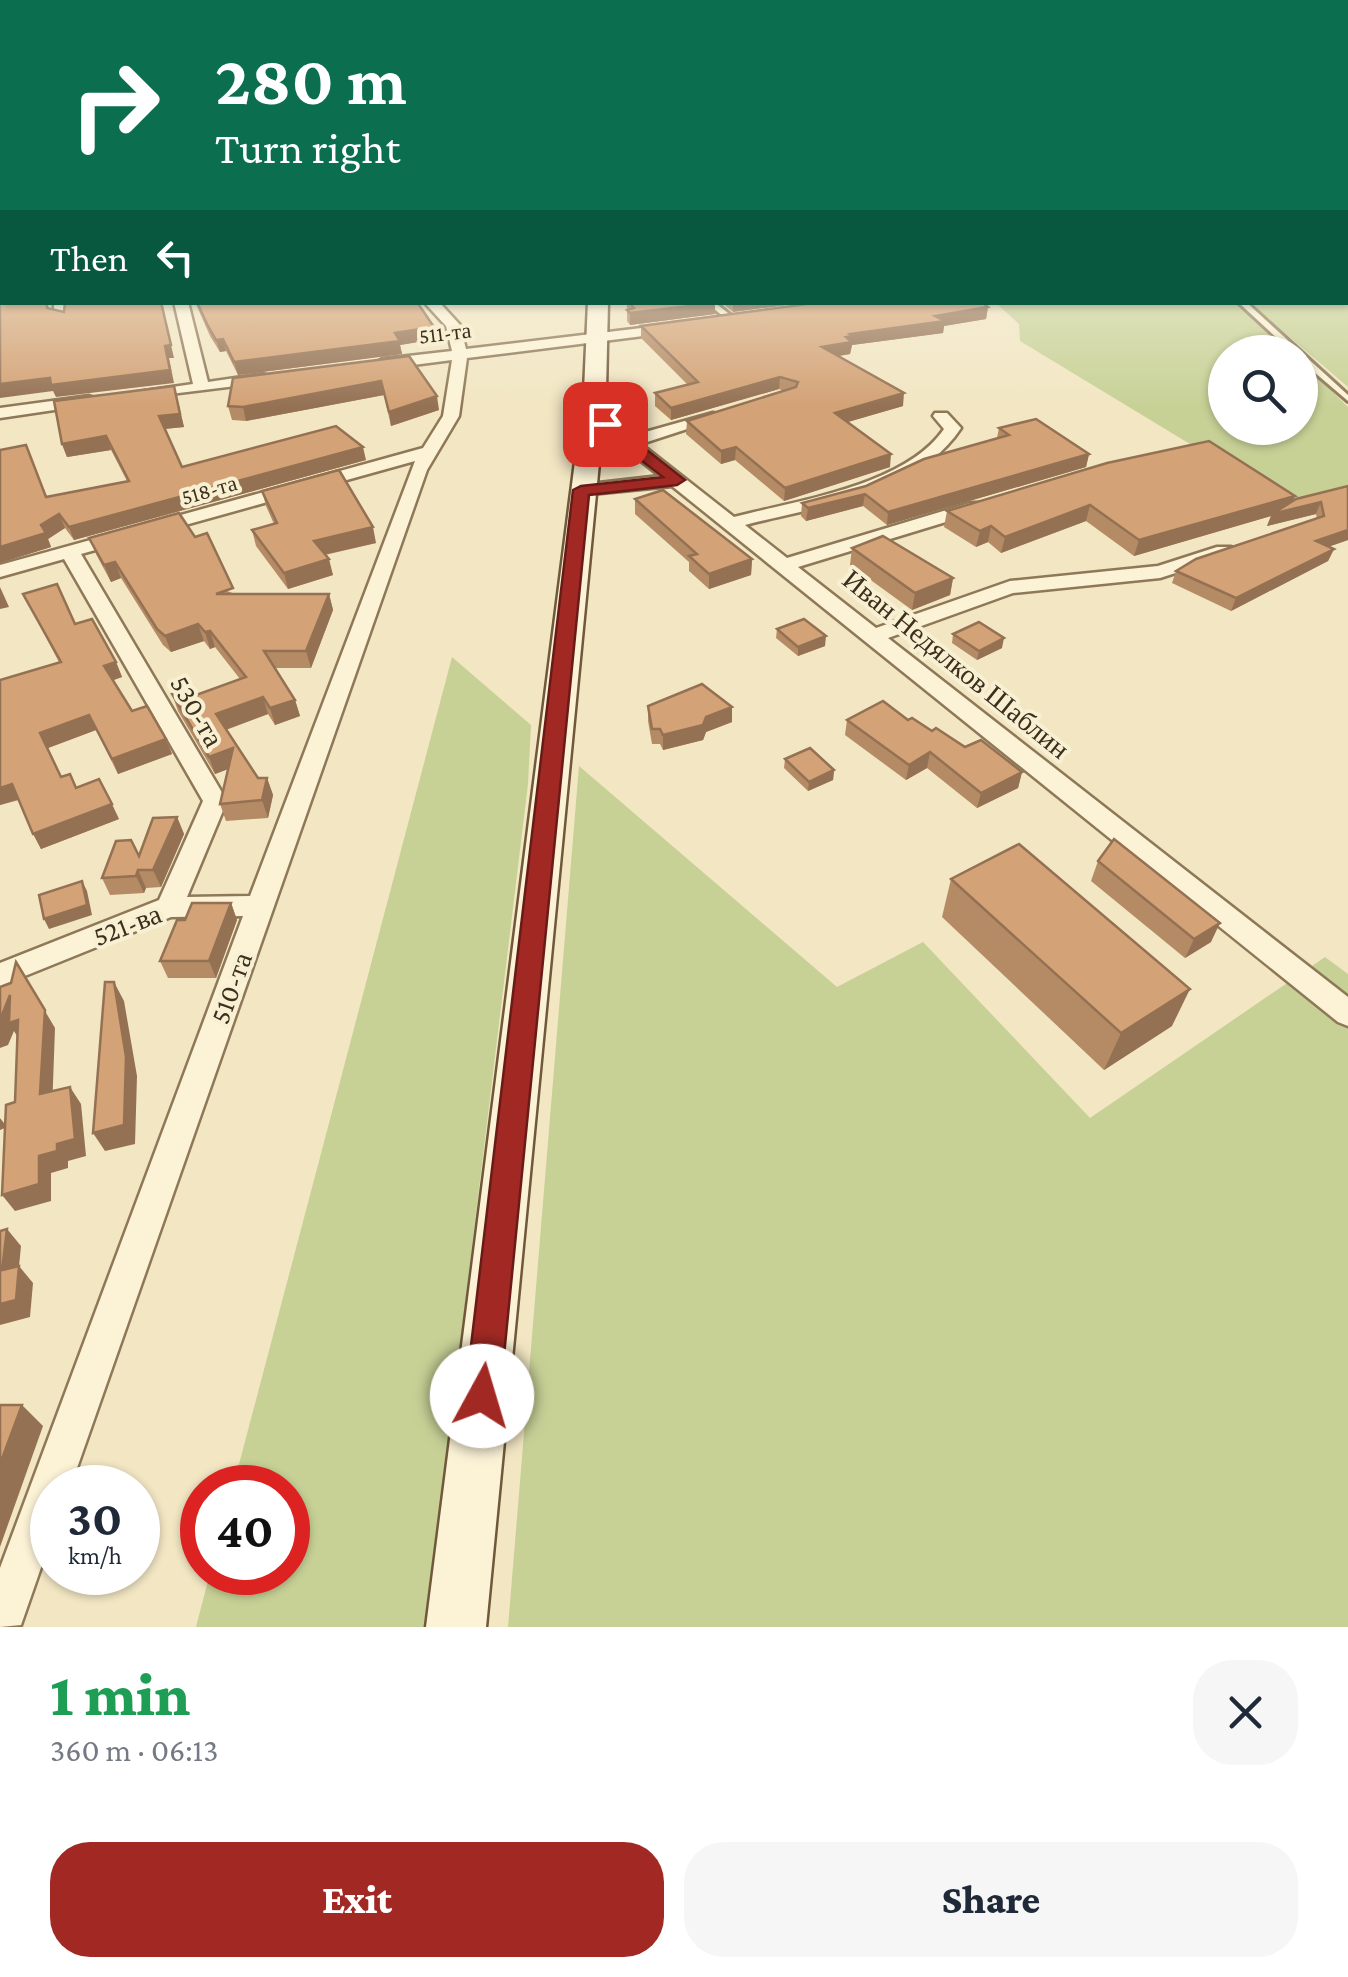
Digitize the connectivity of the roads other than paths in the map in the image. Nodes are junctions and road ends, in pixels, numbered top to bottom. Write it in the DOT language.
graph roads {
  1 [pos="182,305"];
  2 [pos="434,305"];
  3 [pos="598,305"];
  4 [pos="713,305"];
  5 [pos="1244,305"];
  6 [pos="752,318"];
  7 [pos="734,321"];
  8 [pos="714,323"];
  9 [pos="695,326"];
  10 [pos="598,338"];
  11 [pos="460,354"];
  12 [pos="361,366"];
  13 [pos="282,377"];
  14 [pos="202,387"];
  15 [pos="129,396"];
  16 [pos="110,399"];
  17 [pos="1348,400"];
  18 [pos="0,412"];
  19 [pos="734,412"];
  20 [pos="941,416"];
  21 [pos="605,424"];
  22 [pos="629,442"];
  23 [pos="430,451"];
  24 [pos="677,480"];
  25 [pos="581,490"];
  26 [pos="990,502"];
  27 [pos="732,524"];
  28 [pos="1253,541"];
  29 [pos="70,552"];
  30 [pos="784,565"];
  31 [pos="0,572"];
  32 [pos="873,636"];
  33 [pos="260,906"];
  34 [pos="169,907"];
  35 [pos="0,975"];
  36 [pos="1348,1014"];
  37 [pos="0,1626"];
  38 [pos="456,1627"];
  1 -- 14 [label="street"];
  2 -- 11 [label="street"];
  3 -- 10 [label="street"];
  4 -- 7 [label="lane"];
  5 -- 17 [label="lane"];
  6 -- 7 [label="street"];
  7 -- 8 [label="street"];
  9 -- 10 [label="street, 511-та"];
  10 -- 11 [label="street, 511-та"];
  10 -- 25 [label="street"];
  11 -- 12 [label="street, 511-та"];
  11 -- 23 [label="street, 510-та"];
  13 -- 14 [label="street"];
  14 -- 15 [label="street"];
  16 -- 18 [label="street"];
  19 -- 22 [label="street"];
  20 -- 27 [label="street"];
  21 -- 22 [label="street, Иван Недялков Шаблин"];
  22 -- 24 [label="street, Иван Недялков Шаблин"];
  23 -- 29 [label="street, 518-та"];
  23 -- 33 [label="street, 510-та"];
  24 -- 25 [label="street"];
  24 -- 27 [label="street, Иван Недялков Шаблин"];
  25 -- 38 [label="street"];
  26 -- 30 [label="street"];
  27 -- 30 [label="street, Иван Недялков Шаблин"];
  28 -- 32 [label="street"];
  29 -- 31 [label="street, 518-та"];
  29 -- 34 [label="street, 530-та"];
  30 -- 32 [label="street, Иван Недялков Шаблин"];
  32 -- 36 [label="street, Иван Недялков Шаблин"];
  33 -- 34 [label="street, 521-ва"];
  33 -- 37 [label="street, 510-та"];
  34 -- 35 [label="street, 521-ва"];
}
